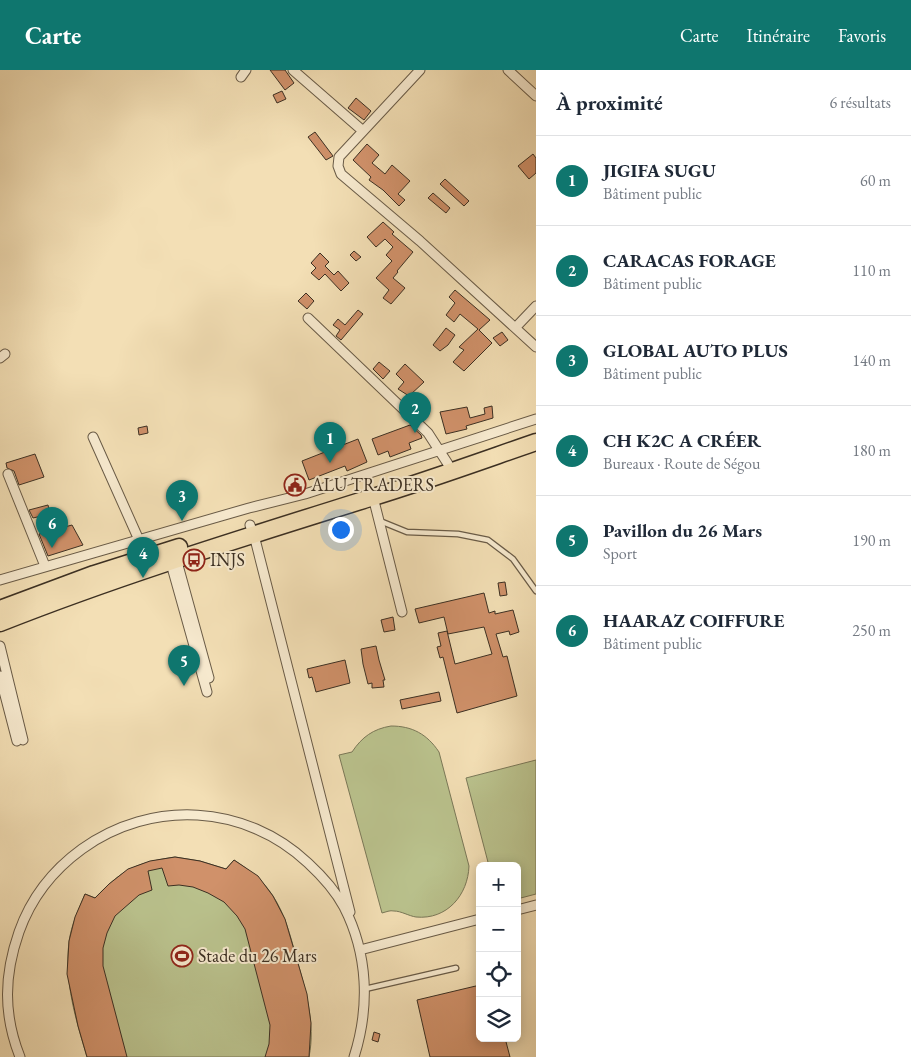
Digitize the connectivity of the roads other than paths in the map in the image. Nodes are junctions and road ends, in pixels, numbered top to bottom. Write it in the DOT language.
graph roads {
  1 [pos="293,70"];
  2 [pos="420,70"];
  3 [pos="508,70"];
  4 [pos="536,96"];
  5 [pos="363,131"];
  6 [pos="536,306"];
  7 [pos="308,318"];
  8 [pos="516,328"];
  9 [pos="536,347"];
  10 [pos="536,419"];
  11 [pos="536,432"];
  12 [pos="93,436"];
  13 [pos="536,442"];
  14 [pos="438,450"];
  15 [pos="448,464"];
  16 [pos="8,474"];
  17 [pos="373,497"];
  18 [pos="379,521"];
  19 [pos="252,530"];
  20 [pos="139,540"];
  21 [pos="172,555"];
  22 [pos="45,566"];
  23 [pos="0,580"];
  24 [pos="536,591"];
  25 [pos="0,609"];
  26 [pos="402,612"];
  27 [pos="0,623"];
  28 [pos="0,646"];
  29 [pos="0,676"];
  30 [pos="210,691"];
  31 [pos="536,905"];
  32 [pos="521,909"];
  33 [pos="476,920"];
  34 [pos="356,938"];
  35 [pos="360,950"];
  36 [pos="456,968"];
  37 [pos="3,987"];
  38 [pos="364,989"];
  39 [pos="20,1057"];
  40 [pos="354,1057"];
  1 -- 5 [label="street"];
  2 -- 5 [label="street"];
  3 -- 4 [label="street"];
  5 -- 8 [label="street"];
  6 -- 8 [label="street"];
  7 -- 14 [label="street"];
  8 -- 9 [label="street"];
  10 -- 14 [label="street"];
  11 -- 15 [label="highway"];
  12 -- 20 [label="street"];
  13 -- 17 [label="highway"];
  14 -- 15 [label="street"];
  14 -- 20 [label="street"];
  15 -- 19 [label="highway"];
  16 -- 22 [label="street"];
  17 -- 18 [label="street"];
  17 -- 19 [label="highway"];
  18 -- 24 [label="lane"];
  18 -- 26 [label="street"];
  19 -- 21 [label="highway"];
  19 -- 34 [label="street"];
  20 -- 22 [label="street"];
  21 -- 25 [label="highway"];
  21 -- 27 [label="highway"];
  21 -- 30 [label="street"];
  22 -- 23 [label="street"];
  28 -- 29 [label="street"];
  31 -- 32 [label="street"];
  33 -- 35 [label="street"];
  34 -- 35 [label="street"];
  34 -- 37 [label="street"];
  35 -- 38 [label="street"];
  36 -- 38 [label="lane"];
  37 -- 39 [label="street"];
  38 -- 40 [label="street"];
}
